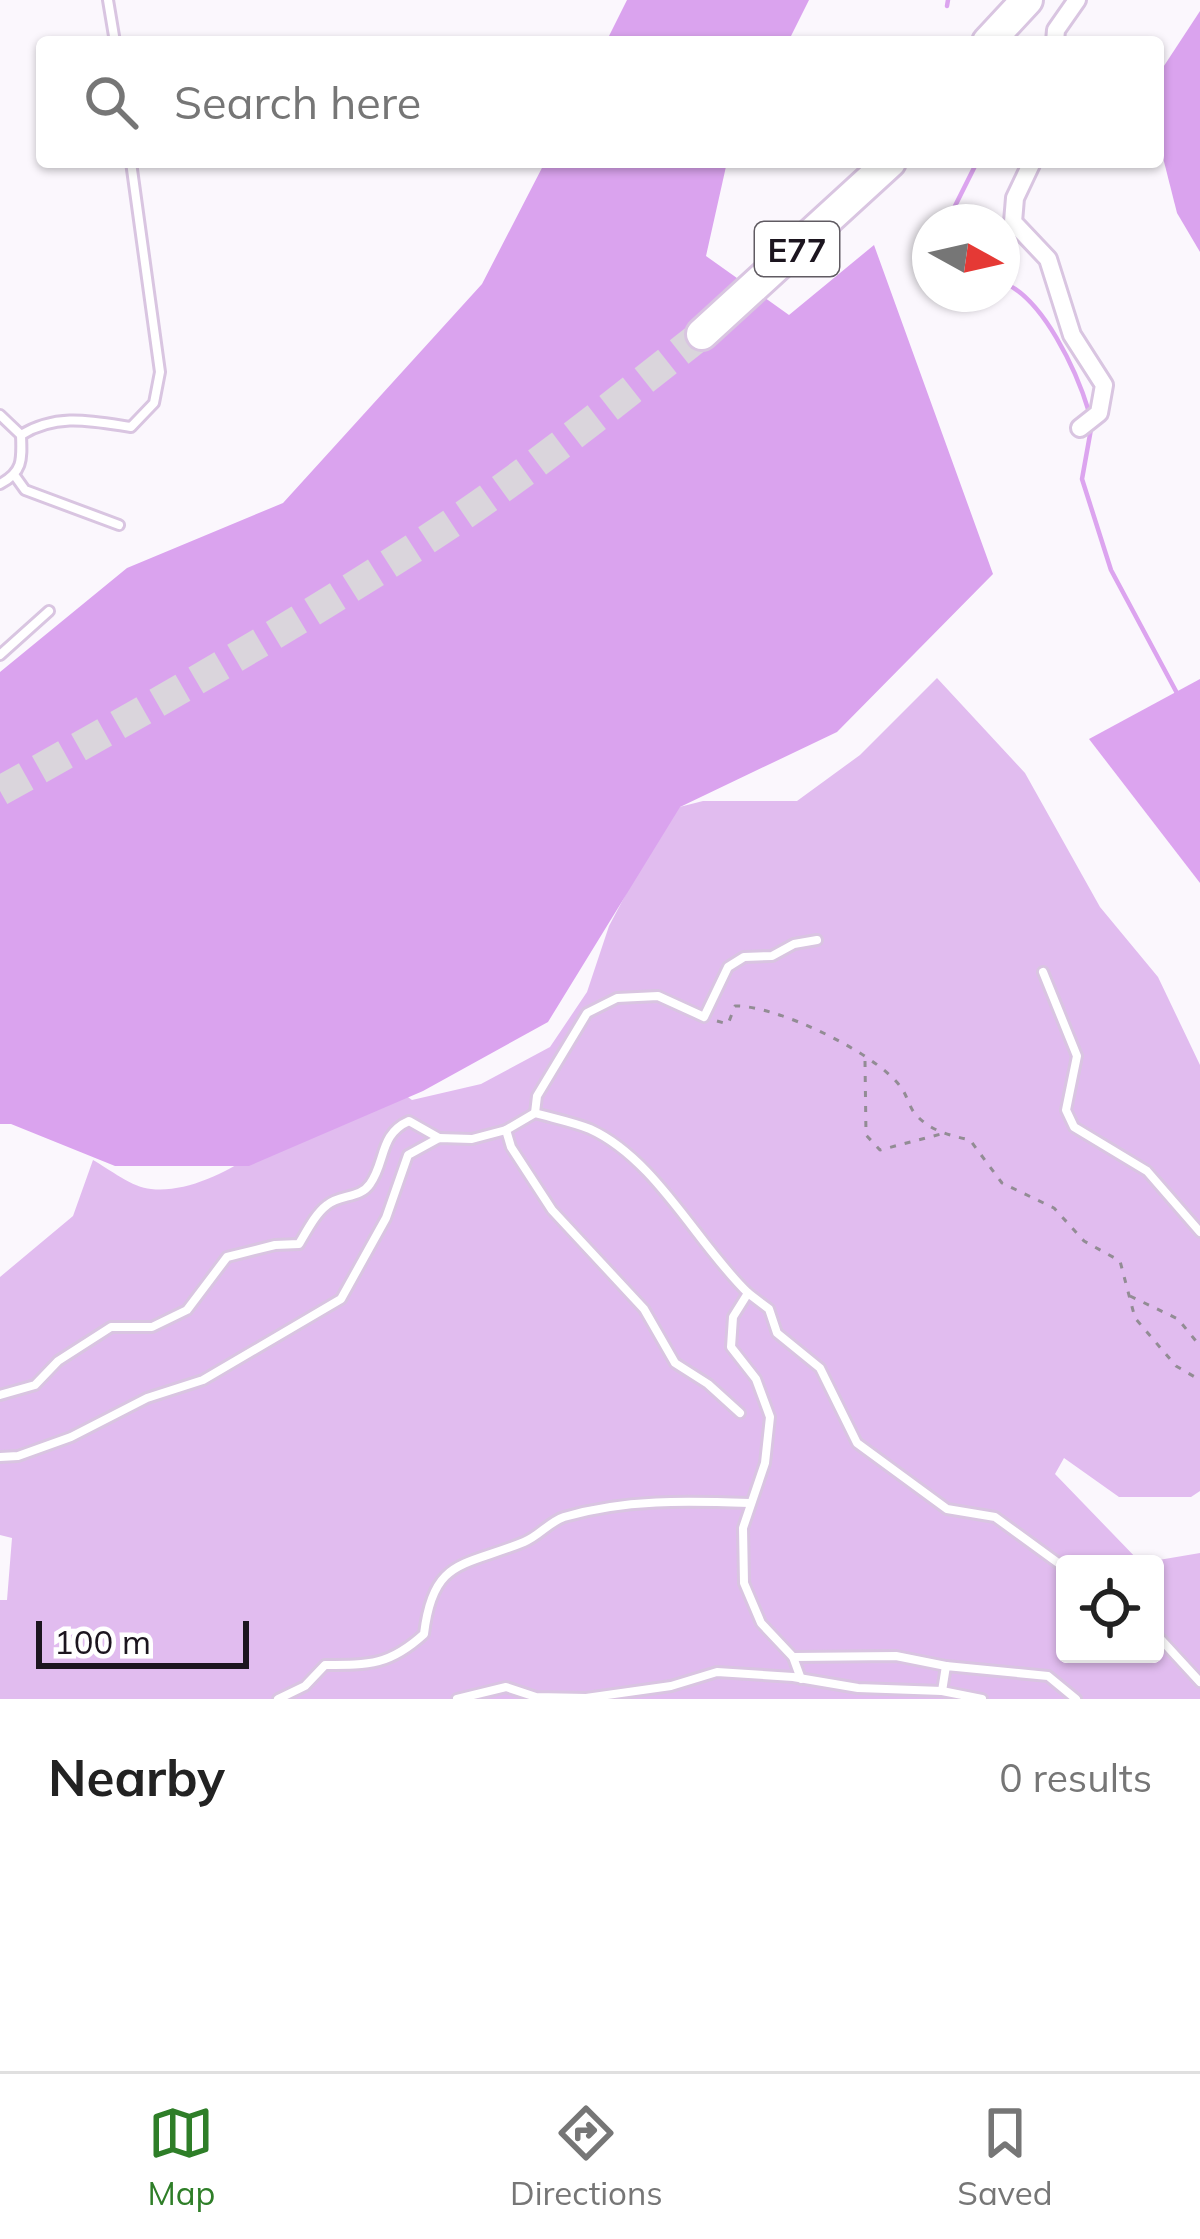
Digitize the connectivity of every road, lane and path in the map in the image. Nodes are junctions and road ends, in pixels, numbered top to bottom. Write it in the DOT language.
graph roads {
  1 [pos="108,0"];
  2 [pos="1027,0"];
  3 [pos="1042,0"];
  4 [pos="1077,0"];
  5 [pos="114,36"];
  6 [pos="994,36"];
  7 [pos="1010,36"];
  8 [pos="1056,36"];
  9 [pos="132,168"];
  10 [pos="866,168"];
  11 [pos="883,168"];
  12 [pos="1029,168"];
  13 [pos="0,415"];
  14 [pos="1080,428"];
  15 [pos="21,436"];
  16 [pos="15,476"];
  17 [pos="0,484"];
  18 [pos="119,525"];
  19 [pos="49,611"];
  20 [pos="0,656"];
  21 [pos="818,940"];
  22 [pos="1043,972"];
  23 [pos="704,1017"];
  24 [pos="865,1059"];
  25 [pos="535,1112"];
  26 [pos="506,1130"];
  27 [pos="941,1134"];
  28 [pos="440,1138"];
  29 [pos="1200,1232"];
  30 [pos="748,1293"];
  31 [pos="1130,1296"];
  32 [pos="1200,1346"];
  33 [pos="1200,1380"];
  34 [pos="0,1395"];
  35 [pos="740,1413"];
  36 [pos="0,1456"];
  37 [pos="751,1503"];
  38 [pos="1056,1561"];
  39 [pos="1164,1643"];
  40 [pos="794,1657"];
  41 [pos="946,1666"];
  42 [pos="801,1678"];
  43 [pos="1200,1682"];
  44 [pos="942,1690"];
  45 [pos="278,1699"];
  46 [pos="457,1699"];
  47 [pos="982,1699"];
  48 [pos="1076,1699"];
  1 -- 5 [label="lane"];
  2 -- 6 [label="highway"];
  3 -- 7 [label="highway"];
  4 -- 8 [label="street"];
  9 -- 15 [label="lane"];
  10 -- 11 [label="highway, E77"];
  12 -- 14 [label="street"];
  13 -- 15 [label="lane"];
  15 -- 16 [label="lane"];
  16 -- 17 [label="lane"];
  16 -- 18 [label="lane"];
  19 -- 20 [label="lane"];
  21 -- 23 [label="lane"];
  22 -- 29 [label="lane"];
  23 -- 24 [label="path"];
  23 -- 25 [label="lane"];
  24 -- 27 [label="path"];
  24 -- 27 [label="path"];
  25 -- 26 [label="lane"];
  25 -- 30 [label="lane"];
  26 -- 28 [label="lane"];
  26 -- 35 [label="lane"];
  27 -- 31 [label="path"];
  28 -- 34 [label="lane"];
  28 -- 36 [label="lane"];
  30 -- 37 [label="lane"];
  30 -- 38 [label="lane"];
  31 -- 32 [label="path"];
  31 -- 33 [label="path"];
  37 -- 40 [label="lane"];
  37 -- 45 [label="lane"];
  39 -- 43 [label="lane"];
  40 -- 41 [label="lane"];
  40 -- 42 [label="lane"];
  41 -- 44 [label="lane"];
  41 -- 48 [label="lane"];
  42 -- 44 [label="lane"];
  42 -- 46 [label="lane"];
  44 -- 47 [label="lane"];
}
